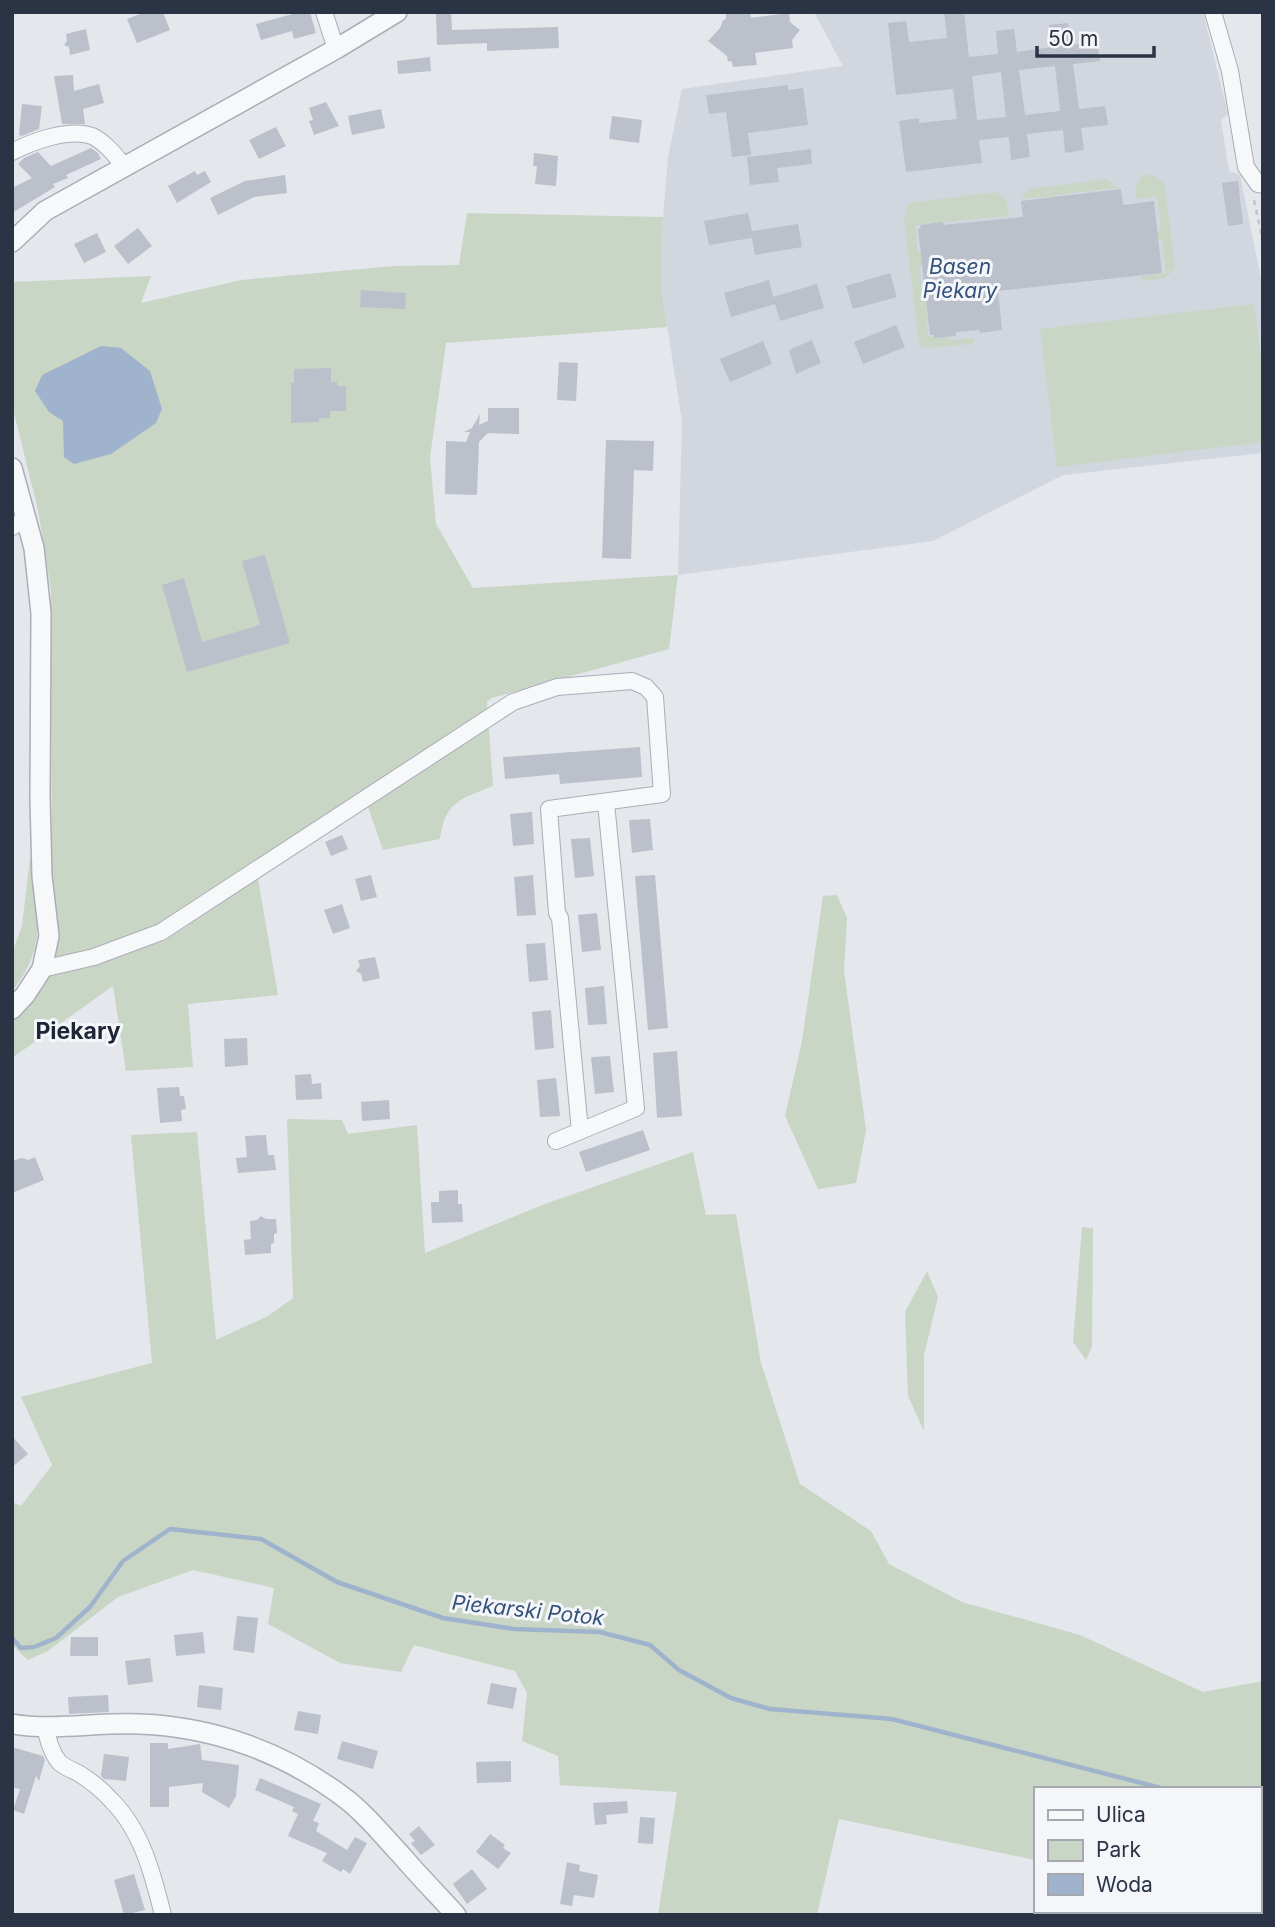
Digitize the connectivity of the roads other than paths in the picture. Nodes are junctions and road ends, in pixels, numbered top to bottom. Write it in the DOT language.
graph roads {
  1 [pos="324,12"];
  2 [pos="397,12"];
  3 [pos="1213,12"];
  4 [pos="336,49"];
  5 [pos="12,152"];
  6 [pos="124,166"];
  7 [pos="1263,185"];
  8 [pos="12,242"];
  9 [pos="12,468"];
  10 [pos="19,523"];
  11 [pos="606,803"];
  12 [pos="42,969"];
  13 [pos="12,1009"];
  14 [pos="580,1130"];
  15 [pos="556,1141"];
  16 [pos="12,1724"];
  17 [pos="46,1727"];
  18 [pos="163,1915"];
  19 [pos="456,1915"];
  1 -- 4 [label="street"];
  2 -- 4 [label="street"];
  3 -- 7 [label="street"];
  4 -- 6 [label="street"];
  5 -- 6 [label="street"];
  6 -- 8 [label="street"];
  9 -- 10 [label="street"];
  10 -- 12 [label="street"];
  11 -- 12 [label="street"];
  11 -- 14 [label="street"];
  11 -- 14 [label="street"];
  12 -- 13 [label="street"];
  14 -- 15 [label="street"];
  16 -- 17 [label="street"];
  17 -- 18 [label="street"];
  17 -- 19 [label="street"];
}
